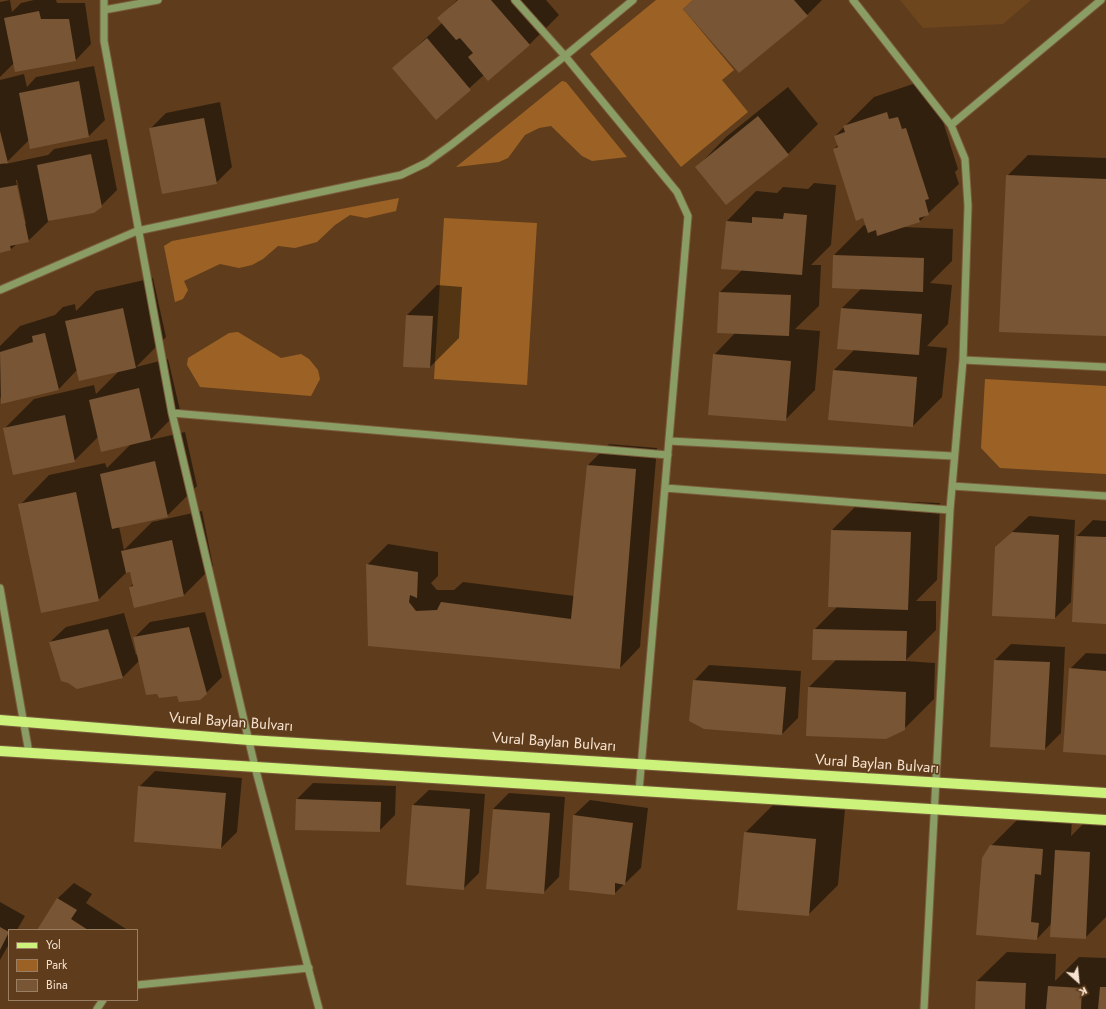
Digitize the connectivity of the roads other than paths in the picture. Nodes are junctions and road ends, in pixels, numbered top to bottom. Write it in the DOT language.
graph roads {
  1 [pos="104,0"];
  2 [pos="158,0"];
  3 [pos="516,0"];
  4 [pos="633,0"];
  5 [pos="853,0"];
  6 [pos="1102,0"];
  7 [pos="1106,2"];
  8 [pos="104,10"];
  9 [pos="565,56"];
  10 [pos="951,125"];
  11 [pos="137,231"];
  12 [pos="0,290"];
  13 [pos="963,360"];
  14 [pos="1106,367"];
  15 [pos="172,413"];
  16 [pos="669,441"];
  17 [pos="668,455"];
  18 [pos="953,456"];
  19 [pos="952,486"];
  20 [pos="665,488"];
  21 [pos="1106,496"];
  22 [pos="950,510"];
  23 [pos="0,588"];
  24 [pos="0,720"];
  25 [pos="24,721"];
  26 [pos="249,740"];
  27 [pos="0,751"];
  28 [pos="29,753"];
  29 [pos="643,764"];
  30 [pos="255,767"];
  31 [pos="936,784"];
  32 [pos="639,791"];
  33 [pos="1106,793"];
  34 [pos="935,809"];
  35 [pos="1106,820"];
  36 [pos="309,968"];
  37 [pos="138,985"];
  38 [pos="319,1009"];
  39 [pos="924,1009"];
  1 -- 8 [label="street"];
  2 -- 8 [label="street"];
  3 -- 9 [label="street"];
  4 -- 9 [label="street"];
  5 -- 10 [label="street"];
  6 -- 7 [label="street"];
  6 -- 10 [label="street"];
  8 -- 11 [label="street"];
  9 -- 11 [label="street"];
  9 -- 16 [label="street"];
  10 -- 13 [label="street"];
  11 -- 12 [label="street"];
  11 -- 15 [label="street"];
  13 -- 14 [label="street"];
  13 -- 18 [label="street"];
  15 -- 17 [label="street"];
  15 -- 26 [label="street"];
  16 -- 17 [label="street"];
  16 -- 18 [label="street"];
  17 -- 20 [label="street"];
  18 -- 19 [label="street"];
  19 -- 21 [label="street"];
  19 -- 22 [label="street"];
  20 -- 22 [label="street"];
  20 -- 29 [label="street"];
  22 -- 31 [label="street"];
  23 -- 25 [label="street"];
  24 -- 25 [label="main road, Vural Baylan Bulvarı"];
  25 -- 26 [label="main road, Vural Baylan Bulvarı"];
  25 -- 28 [label="street"];
  26 -- 29 [label="main road, Vural Baylan Bulvarı"];
  26 -- 30 [label="street"];
  27 -- 28 [label="main road"];
  28 -- 30 [label="main road"];
  29 -- 31 [label="main road, Vural Baylan Bulvarı"];
  29 -- 32 [label="street"];
  30 -- 32 [label="main road"];
  30 -- 36 [label="street"];
  31 -- 33 [label="main road, Vural Baylan Bulvarı"];
  31 -- 34 [label="street"];
  32 -- 34 [label="main road"];
  34 -- 35 [label="main road"];
  34 -- 39 [label="street"];
  36 -- 37 [label="street"];
  36 -- 38 [label="street"];
}
